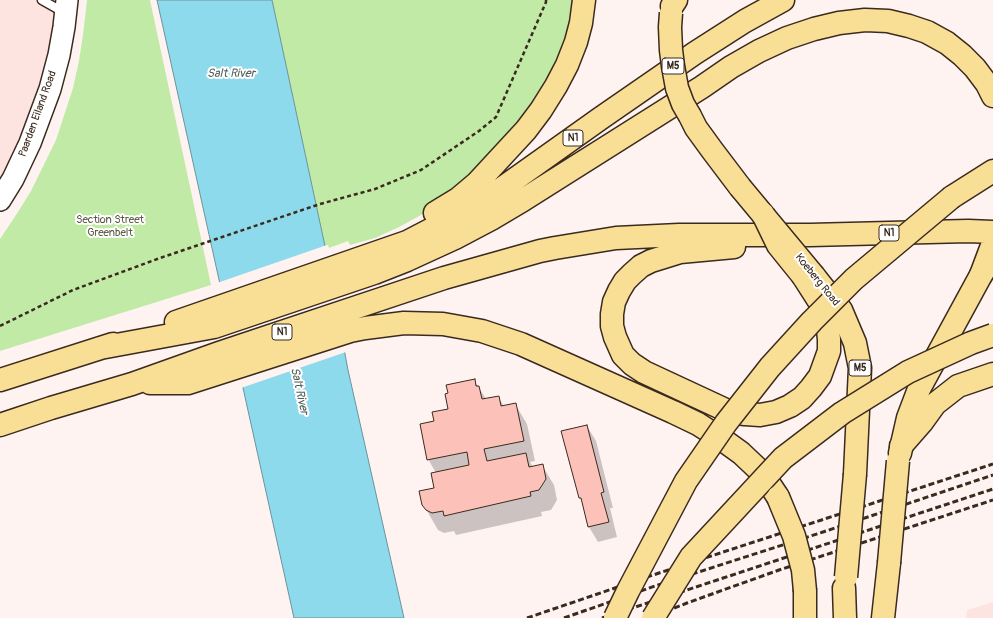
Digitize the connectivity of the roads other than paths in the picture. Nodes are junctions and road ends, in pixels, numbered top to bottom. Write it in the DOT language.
graph roads {
  1 [pos="42,0"];
  2 [pos="584,0"];
  3 [pos="783,0"];
  4 [pos="673,5"];
  5 [pos="66,6"];
  6 [pos="993,96"];
  7 [pos="993,171"];
  8 [pos="0,200"];
  9 [pos="993,228"];
  10 [pos="968,231"];
  11 [pos="993,232"];
  12 [pos="810,235"];
  13 [pos="993,243"];
  14 [pos="993,256"];
  15 [pos="355,261"];
  16 [pos="808,276"];
  17 [pos="336,277"];
  18 [pos="980,278"];
  19 [pos="993,335"];
  20 [pos="221,363"];
  21 [pos="993,374"];
  22 [pos="0,380"];
  23 [pos="0,425"];
  24 [pos="900,453"];
  25 [pos="845,582"];
  26 [pos="615,618"];
  27 [pos="653,618"];
  28 [pos="805,618"];
  29 [pos="838,618"];
  30 [pos="844,618"];
  31 [pos="883,618"];
  1 -- 5 [label="lane"];
  2 -- 15 [label="main road"];
  3 -- 15 [label="main road, N1"];
  4 -- 16 [label="main road, M5, bridge"];
  5 -- 8 [label="street, Paarden Eiland Road"];
  6 -- 17 [label="main road"];
  7 -- 26 [label="main road, bridge"];
  9 -- 10 [label="main road"];
  10 -- 11 [label="main road, N1"];
  10 -- 12 [label="main road, N1"];
  12 -- 16 [label="main road"];
  12 -- 20 [label="main road, N1"];
  13 -- 18 [label="main road"];
  14 -- 18 [label="main road"];
  15 -- 17 [label="main road, N1"];
  16 -- 25 [label="main road, Koeberg Road / M5, bridge"];
  17 -- 22 [label="main road, N1"];
  18 -- 24 [label="main road"];
  19 -- 27 [label="main road, bridge"];
  20 -- 23 [label="main road, N1"];
  20 -- 28 [label="main road, bridge"];
  21 -- 24 [label="main road"];
  24 -- 31 [label="main road, bridge"];
  25 -- 29 [label="street, Koeberg Road"];
  25 -- 30 [label="main road, M5"];
}
